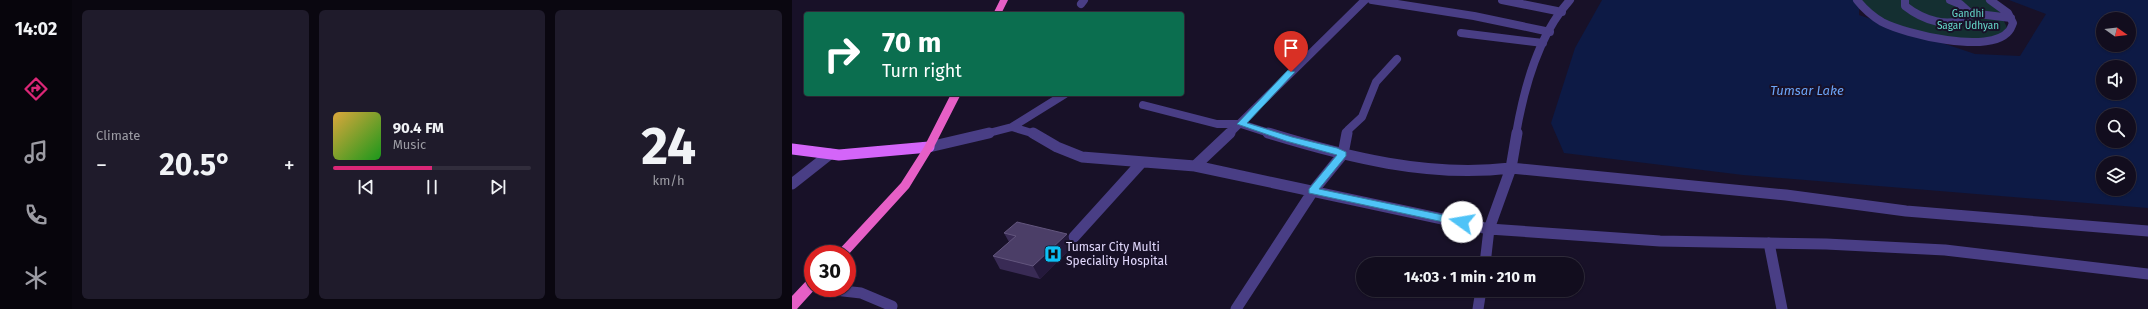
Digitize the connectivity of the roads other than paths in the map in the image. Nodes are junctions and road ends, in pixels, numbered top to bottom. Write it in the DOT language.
graph roads {
  1 [pos="1004,0"];
  2 [pos="1365,0"];
  3 [pos="1372,0"];
  4 [pos="1502,0"];
  5 [pos="1570,0"];
  6 [pos="1857,0"];
  7 [pos="1905,0"];
  8 [pos="1950,0"];
  9 [pos="1990,0"];
  10 [pos="998,12"];
  11 [pos="1562,12"];
  12 [pos="1970,13"];
  13 [pos="2011,18"];
  14 [pos="1550,32"];
  15 [pos="1461,33"];
  16 [pos="1543,43"];
  17 [pos="1397,59"];
  18 [pos="955,96"];
  19 [pos="1062,96"];
  20 [pos="1143,106"];
  21 [pos="1241,124"];
  22 [pos="1012,127"];
  23 [pos="929,147"];
  24 [pos="792,149"];
  25 [pos="830,154"];
  26 [pos="1342,154"];
  27 [pos="1142,162"];
  28 [pos="1195,166"];
  29 [pos="1510,168"];
  30 [pos="792,184"];
  31 [pos="1313,191"];
  32 [pos="1489,229"];
  33 [pos="2148,231"];
  34 [pos="1074,237"];
  35 [pos="1768,243"];
  36 [pos="849,245"];
  37 [pos="1486,257"];
  38 [pos="2148,274"];
  39 [pos="856,292"];
  40 [pos="804,294"];
  41 [pos="1480,297"];
  42 [pos="792,305"];
  43 [pos="891,309"];
  44 [pos="1236,309"];
  45 [pos="1478,309"];
  46 [pos="1782,309"];
  1 -- 10 [label="highway"];
  2 -- 21 [label="street"];
  3 -- 14 [label="street"];
  4 -- 11 [label="street"];
  5 -- 11 [label="street"];
  6 -- 13 [label="street"];
  7 -- 12 [label="street"];
  8 -- 12 [label="street"];
  9 -- 13 [label="street"];
  11 -- 14 [label="street"];
  12 -- 13 [label="street"];
  14 -- 16 [label="street"];
  15 -- 16 [label="street"];
  16 -- 29 [label="street"];
  17 -- 26 [label="street"];
  18 -- 23 [label="highway"];
  19 -- 22 [label="street"];
  20 -- 21 [label="street"];
  21 -- 26 [label="street"];
  21 -- 28 [label="street"];
  22 -- 23 [label="street"];
  22 -- 27 [label="street"];
  23 -- 25 [label="main road"];
  23 -- 36 [label="highway"];
  24 -- 25 [label="main road"];
  25 -- 30 [label="street"];
  26 -- 29 [label="street"];
  26 -- 31 [label="street"];
  27 -- 28 [label="street"];
  27 -- 34 [label="street"];
  28 -- 31 [label="street"];
  29 -- 32 [label="street"];
  29 -- 33 [label="street"];
  31 -- 32 [label="street"];
  31 -- 44 [label="street"];
  32 -- 35 [label="street"];
  32 -- 37 [label="street"];
  35 -- 38 [label="street"];
  35 -- 46 [label="street"];
  39 -- 43 [label="street"];
  40 -- 42 [label="highway"];
  41 -- 45 [label="street"];
}
